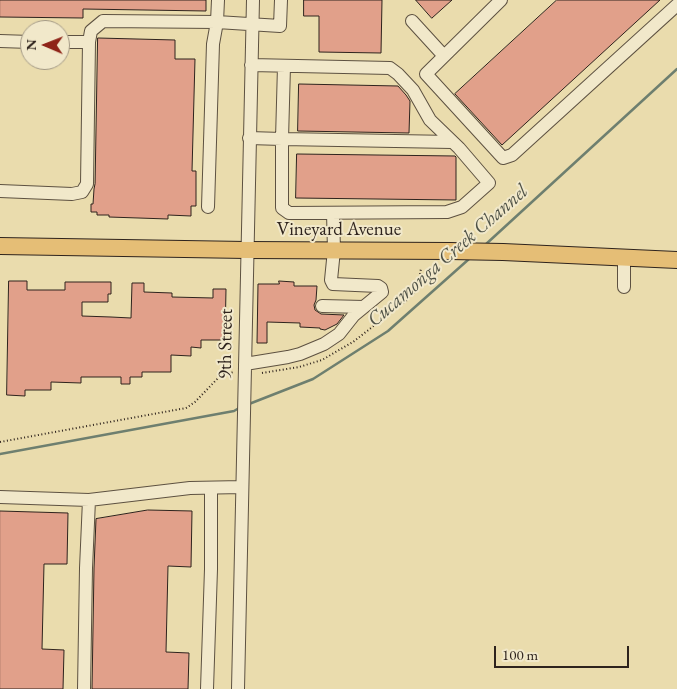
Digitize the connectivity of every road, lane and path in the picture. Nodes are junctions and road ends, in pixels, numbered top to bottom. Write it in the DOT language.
graph roads {
  1 [pos="218,0"];
  2 [pos="252,0"];
  3 [pos="282,0"];
  4 [pos="501,0"];
  5 [pos="677,5"];
  6 [pos="412,21"];
  7 [pos="217,22"];
  8 [pos="252,24"];
  9 [pos="0,41"];
  10 [pos="20,42"];
  11 [pos="70,42"];
  12 [pos="89,42"];
  13 [pos="444,56"];
  14 [pos="251,65"];
  15 [pos="284,66"];
  16 [pos="249,138"];
  17 [pos="282,140"];
  18 [pos="452,142"];
  19 [pos="0,191"];
  20 [pos="208,207"];
  21 [pos="333,212"];
  22 [pos="0,246"];
  23 [pos="246,250"];
  24 [pos="334,250"];
  25 [pos="624,258"];
  26 [pos="677,260"];
  27 [pos="624,286"];
  28 [pos="322,306"];
  29 [pos="364,307"];
  30 [pos="244,364"];
  31 [pos="232,372"];
  32 [pos="0,442"];
  33 [pos="242,487"];
  34 [pos="211,488"];
  35 [pos="0,498"];
  36 [pos="89,500"];
  37 [pos="84,689"];
  38 [pos="207,689"];
  39 [pos="238,689"];
  1 -- 7 [label="street"];
  2 -- 8 [label="street, 9th Street"];
  3 -- 8 [label="street"];
  4 -- 13 [label="street"];
  5 -- 13 [label="street"];
  6 -- 13 [label="street"];
  7 -- 8 [label="street"];
  7 -- 12 [label="street"];
  7 -- 20 [label="street"];
  8 -- 14 [label="street, 9th Street"];
  9 -- 10 [label="street"];
  11 -- 12 [label="street"];
  12 -- 19 [label="street"];
  14 -- 15 [label="street"];
  14 -- 16 [label="street, 9th Street"];
  15 -- 17 [label="street"];
  15 -- 18 [label="street"];
  16 -- 17 [label="street"];
  16 -- 23 [label="street, 9th Street"];
  17 -- 18 [label="street"];
  17 -- 21 [label="street"];
  18 -- 21 [label="street"];
  21 -- 24 [label="street"];
  22 -- 23 [label="main road, Vineyard Avenue"];
  23 -- 24 [label="main road, Vineyard Avenue"];
  23 -- 30 [label="street, 9th Street"];
  24 -- 25 [label="main road, Vineyard Avenue"];
  24 -- 29 [label="street"];
  25 -- 26 [label="main road, Vineyard Avenue"];
  25 -- 27 [label="street"];
  28 -- 29 [label="street"];
  29 -- 30 [label="street"];
  30 -- 33 [label="street, 9th Street"];
  31 -- 32 [label="path"];
  33 -- 34 [label="street"];
  33 -- 39 [label="street, 9th Street"];
  34 -- 36 [label="street"];
  34 -- 38 [label="street"];
  35 -- 36 [label="street"];
  36 -- 37 [label="street"];
}
